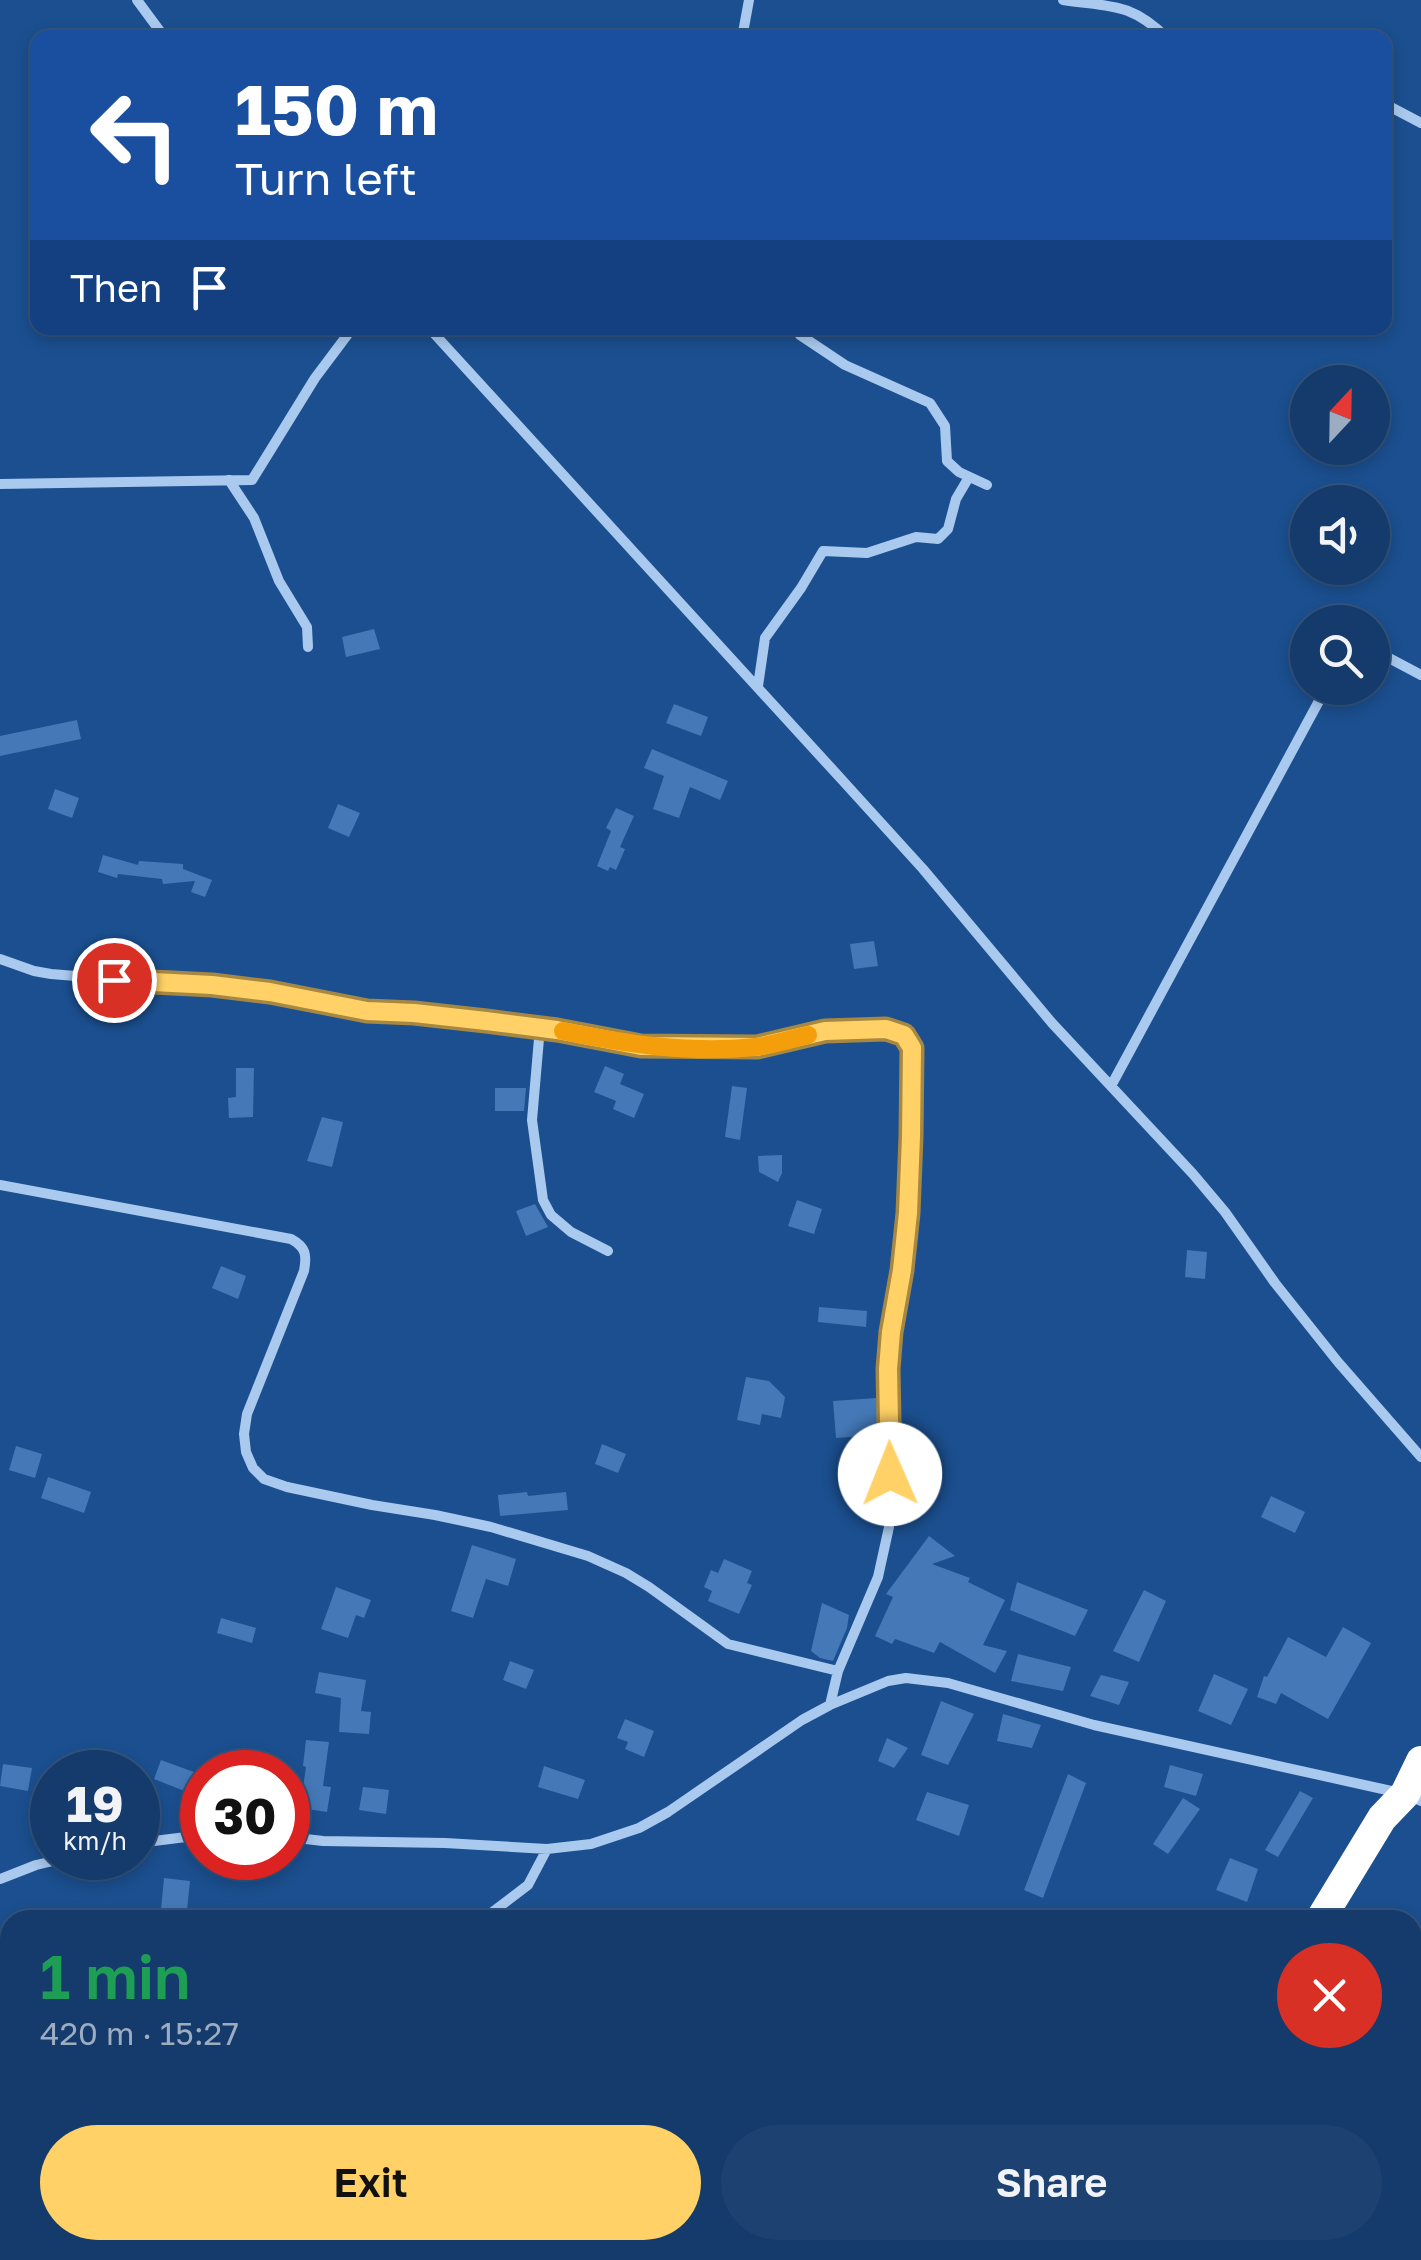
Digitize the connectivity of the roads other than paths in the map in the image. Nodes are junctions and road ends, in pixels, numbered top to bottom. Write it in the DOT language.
graph roads {
  1 [pos="137,0"];
  2 [pos="750,0"];
  3 [pos="1063,0"];
  4 [pos="158,30"];
  5 [pos="744,30"];
  6 [pos="1159,30"];
  7 [pos="1392,108"];
  8 [pos="1421,122"];
  9 [pos="347,335"];
  10 [pos="435,335"];
  11 [pos="801,335"];
  12 [pos="969,477"];
  13 [pos="229,480"];
  14 [pos="0,484"];
  15 [pos="987,485"];
  16 [pos="308,647"];
  17 [pos="1390,659"];
  18 [pos="1421,675"];
  19 [pos="758,686"];
  20 [pos="1317,705"];
  21 [pos="0,959"];
  22 [pos="540,1028"];
  23 [pos="1111,1086"];
  24 [pos="0,1185"];
  25 [pos="608,1251"];
  26 [pos="1421,1457"];
  27 [pos="838,1671"];
  28 [pos="830,1705"];
  29 [pos="1421,1761"];
  30 [pos="1413,1797"];
  31 [pos="310,1840"];
  32 [pos="547,1850"];
  33 [pos="30,1867"];
  34 [pos="0,1879"];
  35 [pos="495,1910"];
  36 [pos="1326,1910"];
  1 -- 4 [label="street"];
  2 -- 5 [label="street"];
  3 -- 6 [label="street"];
  7 -- 8 [label="street"];
  9 -- 13 [label="street"];
  10 -- 19 [label="street"];
  11 -- 12 [label="street"];
  12 -- 15 [label="street"];
  12 -- 19 [label="street"];
  13 -- 14 [label="street"];
  13 -- 16 [label="street"];
  17 -- 18 [label="street"];
  19 -- 23 [label="street"];
  20 -- 23 [label="street"];
  21 -- 22 [label="street"];
  22 -- 25 [label="street"];
  22 -- 27 [label="street"];
  23 -- 26 [label="street"];
  24 -- 27 [label="street"];
  27 -- 28 [label="street"];
  28 -- 30 [label="street"];
  28 -- 32 [label="street"];
  29 -- 30 [label="highway"];
  30 -- 36 [label="highway"];
  31 -- 32 [label="street"];
  32 -- 35 [label="street"];
  33 -- 34 [label="street"];
}
